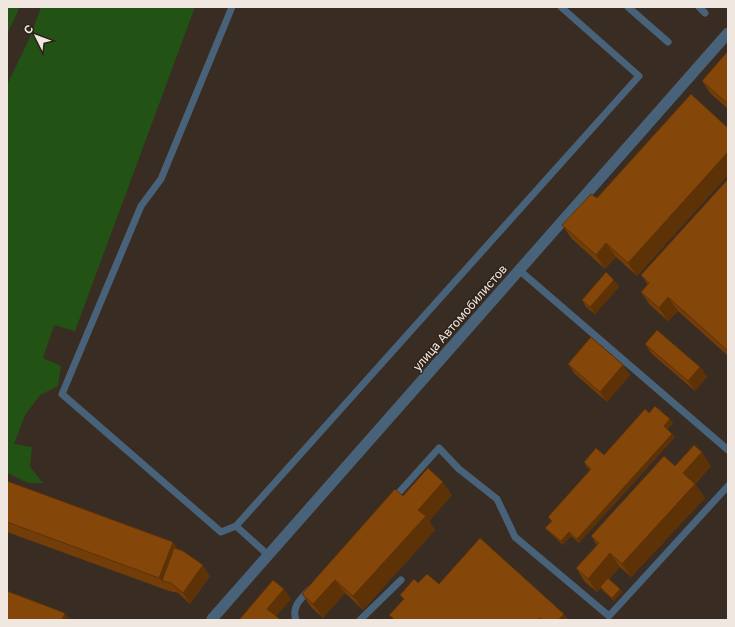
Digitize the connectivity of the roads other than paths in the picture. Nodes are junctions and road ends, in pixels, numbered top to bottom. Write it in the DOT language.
graph roads {
  1 [pos="232,7"];
  2 [pos="561,7"];
  3 [pos="628,7"];
  4 [pos="699,7"];
  5 [pos="705,13"];
  6 [pos="728,33"];
  7 [pos="668,42"];
  8 [pos="519,270"];
  9 [pos="728,450"];
  10 [pos="728,486"];
  11 [pos="387,506"];
  12 [pos="236,526"];
  13 [pos="268,555"];
  14 [pos="401,580"];
  15 [pos="313,586"];
  16 [pos="212,620"];
  17 [pos="296,620"];
  18 [pos="360,620"];
  1 -- 12 [label="lane"];
  2 -- 12 [label="lane"];
  3 -- 7 [label="lane"];
  4 -- 5 [label="lane"];
  6 -- 8 [label="street, улица Автомобилистов"];
  8 -- 9 [label="lane"];
  8 -- 13 [label="street, улица Автомобилистов"];
  10 -- 11 [label="lane"];
  12 -- 13 [label="lane"];
  13 -- 16 [label="street, улица Автомобилистов"];
  14 -- 18 [label="lane"];
  15 -- 17 [label="lane"];
}
